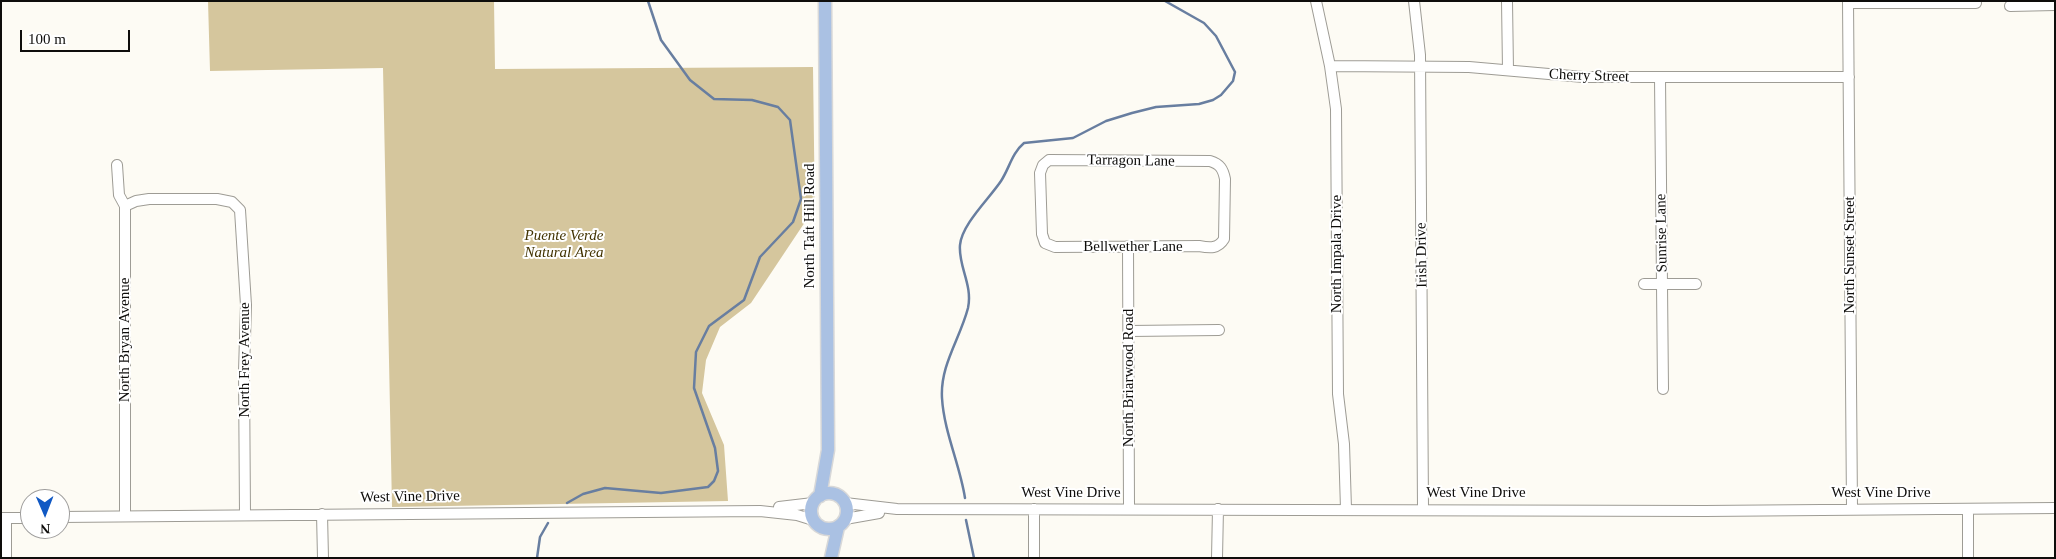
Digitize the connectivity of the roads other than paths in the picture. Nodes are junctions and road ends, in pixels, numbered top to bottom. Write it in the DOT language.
graph roads {
  1 [pos="825,1"];
  2 [pos="1316,1"];
  3 [pos="1414,1"];
  4 [pos="1507,1"];
  5 [pos="1848,2"];
  6 [pos="1976,3"];
  7 [pos="2055,5"];
  8 [pos="2010,6"];
  9 [pos="1330,66"];
  10 [pos="1420,66"];
  11 [pos="1508,70"];
  12 [pos="1849,77"];
  13 [pos="1660,78"];
  14 [pos="117,166"];
  15 [pos="125,206"];
  16 [pos="1045,244"];
  17 [pos="1221,244"];
  18 [pos="1128,246"];
  19 [pos="1644,284"];
  20 [pos="1662,284"];
  21 [pos="1696,284"];
  22 [pos="1219,330"];
  23 [pos="1129,331"];
  24 [pos="1663,388"];
  25 [pos="828,450"];
  26 [pos="816,499"];
  27 [pos="841,499"];
  28 [pos="2055,508"];
  29 [pos="897,509"];
  30 [pos="1034,509"];
  31 [pos="1129,509"];
  32 [pos="1218,509"];
  33 [pos="1346,509"];
  34 [pos="1968,509"];
  35 [pos="760,510"];
  36 [pos="1423,510"];
  37 [pos="1852,510"];
  38 [pos="322,514"];
  39 [pos="246,515"];
  40 [pos="125,516"];
  41 [pos="70,517"];
  42 [pos="4,518"];
  43 [pos="20,518"];
  44 [pos="842,523"];
  45 [pos="817,524"];
  46 [pos="6,558"];
  47 [pos="323,558"];
  48 [pos="825,558"];
  49 [pos="831,558"];
  50 [pos="1034,558"];
  51 [pos="1217,558"];
  52 [pos="1968,558"];
  1 -- 25 [label="main road, North Taft Hill Road"];
  2 -- 9 [label="street, North Impala Drive"];
  3 -- 10 [label="street, Irish Drive"];
  4 -- 11 [label="street"];
  5 -- 6 [label="street"];
  5 -- 12 [label="street, North Sunset Street"];
  7 -- 8 [label="street"];
  9 -- 10 [label="street, Cherry Street"];
  9 -- 33 [label="street, North Impala Drive"];
  10 -- 11 [label="street, Cherry Street"];
  10 -- 36 [label="street, Irish Drive"];
  11 -- 13 [label="street, Cherry Street"];
  12 -- 13 [label="street, Cherry Street"];
  12 -- 37 [label="street, North Sunset Street"];
  13 -- 20 [label="street, Sunrise Lane"];
  14 -- 15 [label="street, North Bryan Avenue"];
  15 -- 39 [label="street, North Frey Avenue"];
  15 -- 40 [label="street, North Bryan Avenue"];
  16 -- 17 [label="street, Tarragon Lane"];
  16 -- 18 [label="street, Bellwether Lane"];
  17 -- 18 [label="street, Bellwether Lane"];
  18 -- 23 [label="street, North Briarwood Road"];
  19 -- 20 [label="street"];
  20 -- 21 [label="street"];
  20 -- 24 [label="street, Sunrise Lane"];
  22 -- 23 [label="street"];
  23 -- 31 [label="street, North Briarwood Road"];
  25 -- 26 [label="main road, North Taft Hill Road"];
  25 -- 27 [label="main road, North Taft Hill Road"];
  26 -- 27 [label="main road, West Vine Drive"];
  26 -- 35 [label="street, West Vine Drive"];
  26 -- 45 [label="main road"];
  27 -- 29 [label="street, West Vine Drive"];
  27 -- 44 [label="main road"];
  28 -- 34 [label="street, West Vine Drive"];
  29 -- 30 [label="street, West Vine Drive"];
  29 -- 44 [label="street, West Vine Drive"];
  30 -- 31 [label="street, West Vine Drive"];
  30 -- 50 [label="street"];
  31 -- 32 [label="street, West Vine Drive"];
  32 -- 33 [label="street, West Vine Drive"];
  32 -- 51 [label="street"];
  33 -- 36 [label="street, West Vine Drive"];
  34 -- 37 [label="street, West Vine Drive"];
  34 -- 52 [label="street"];
  35 -- 38 [label="street, West Vine Drive"];
  35 -- 45 [label="street, West Vine Drive"];
  36 -- 37 [label="street, West Vine Drive"];
  38 -- 39 [label="street, West Vine Drive"];
  38 -- 47 [label="street"];
  39 -- 40 [label="street, West Vine Drive"];
  40 -- 41 [label="street, West Vine Drive"];
  42 -- 43 [label="street"];
  42 -- 46 [label="street"];
  44 -- 45 [label="main road, West Vine Drive"];
  44 -- 49 [label="main road"];
  45 -- 48 [label="main road"];
}
